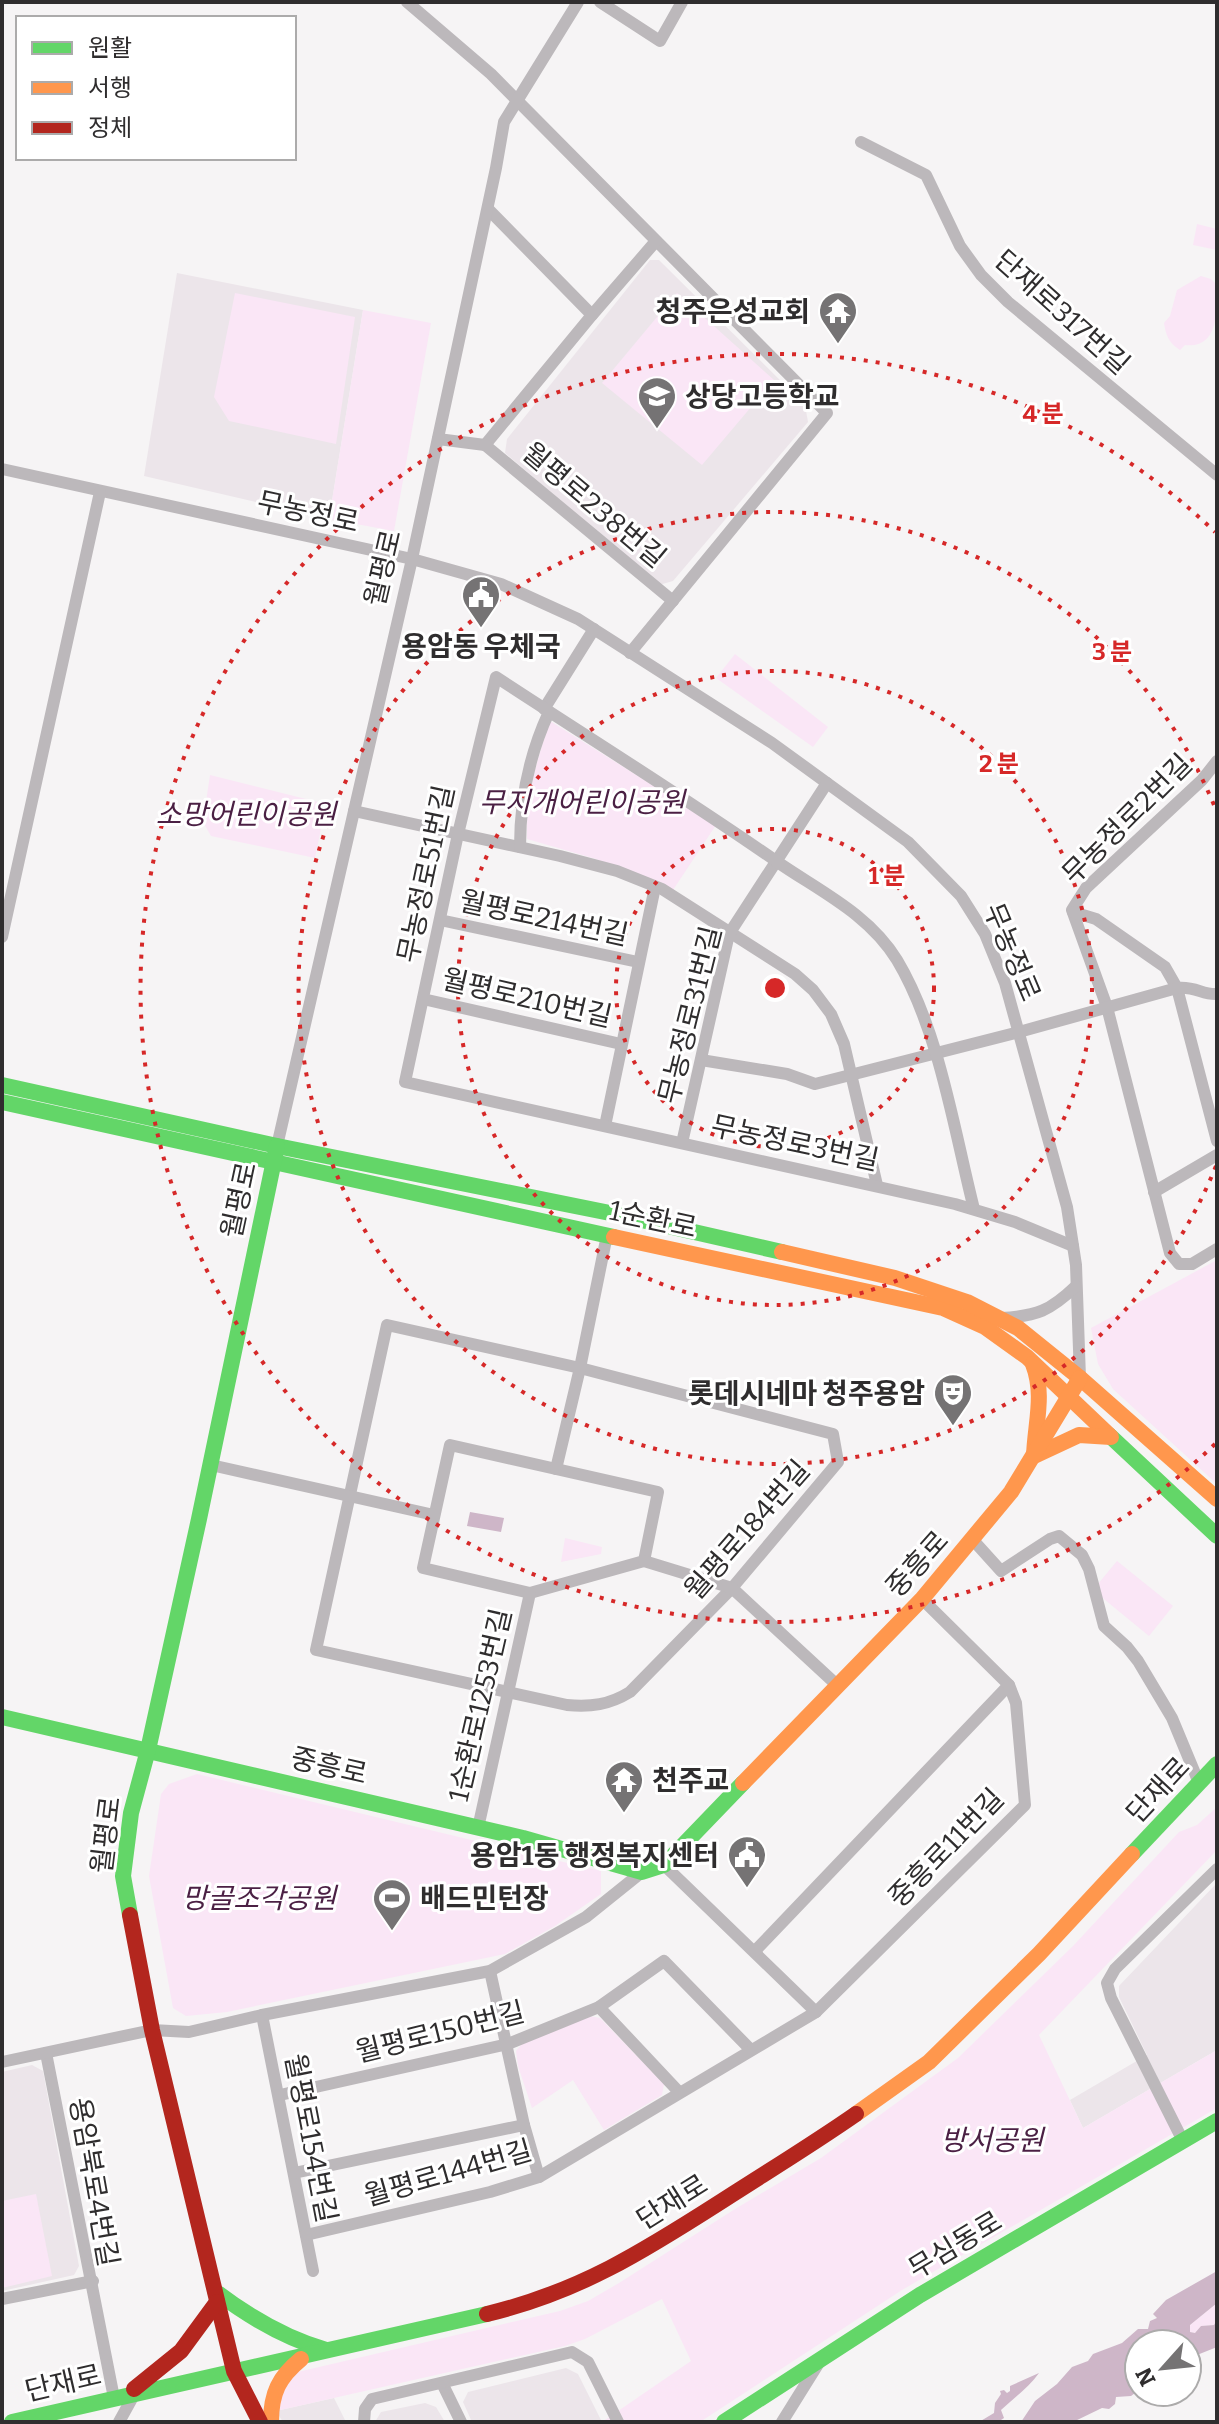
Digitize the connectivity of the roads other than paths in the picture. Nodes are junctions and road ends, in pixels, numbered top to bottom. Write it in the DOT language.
graph roads {
  1 [pos="407,2"];
  2 [pos="578,2"];
  3 [pos="600,2"];
  4 [pos="682,2"];
  5 [pos="517,101"];
  6 [pos="861,142"];
  7 [pos="488,209"];
  8 [pos="656,241"];
  9 [pos="592,315"];
  10 [pos="438,439"];
  11 [pos="485,445"];
  12 [pos="2,469"];
  13 [pos="1217,475"];
  14 [pos="100,492"];
  15 [pos="412,559"];
  16 [pos="673,601"];
  17 [pos="594,629"];
  18 [pos="630,653"];
  19 [pos="546,710"];
  20 [pos="1217,761"];
  21 [pos="827,783"];
  22 [pos="354,811"];
  23 [pos="458,834"];
  24 [pos="520,847"];
  25 [pos="777,862"];
  26 [pos="655,887"];
  27 [pos="1073,912"];
  28 [pos="440,920"];
  29 [pos="729,934"];
  30 [pos="2,937"];
  31 [pos="638,962"];
  32 [pos="1177,988"];
  33 [pos="1217,994"];
  34 [pos="423,999"];
  35 [pos="1107,1007"];
  36 [pos="1019,1032"];
  37 [pos="621,1044"];
  38 [pos="935,1054"];
  39 [pos="701,1060"];
  40 [pos="851,1076"];
  41 [pos="405,1082"];
  42 [pos="2,1085"];
  43 [pos="2,1102"];
  44 [pos="605,1126"];
  45 [pos="1217,1141"];
  46 [pos="682,1143"];
  47 [pos="277,1146"];
  48 [pos="1217,1155"];
  49 [pos="273,1164"];
  50 [pos="877,1185"];
  51 [pos="1154,1192"];
  52 [pos="974,1209"];
  53 [pos="607,1235"];
  54 [pos="1073,1246"];
  55 [pos="1217,1249"];
  56 [pos="1076,1286"];
  57 [pos="1000,1318"];
  58 [pos="1027,1357"];
  59 [pos="580,1368"];
  60 [pos="1080,1378"];
  61 [pos="1069,1396"];
  62 [pos="1111,1437"];
  63 [pos="1034,1456"];
  64 [pos="211,1465"];
  65 [pos="556,1469"];
  66 [pos="349,1497"];
  67 [pos="1217,1499"];
  68 [pos="434,1515"];
  69 [pos="1217,1536"];
  70 [pos="973,1540"];
  71 [pos="644,1561"];
  72 [pos="732,1588"];
  73 [pos="530,1593"];
  74 [pos="922,1599"];
  75 [pos="1009,1685"];
  76 [pos="838,1686"];
  77 [pos="506,1693"];
  78 [pos="2,1717"];
  79 [pos="148,1750"];
  80 [pos="1217,1764"];
  81 [pos="1199,1783"];
  82 [pos="478,1828"];
  83 [pos="664,1865"];
  84 [pos="1217,1869"];
  85 [pos="642,1872"];
  86 [pos="755,1951"];
  87 [pos="490,1971"];
  88 [pos="599,2007"];
  89 [pos="816,2012"];
  90 [pos="262,2015"];
  91 [pos="152,2030"];
  92 [pos="508,2044"];
  93 [pos="750,2049"];
  94 [pos="46,2053"];
  95 [pos="2,2062"];
  96 [pos="679,2092"];
  97 [pos="280,2095"];
  98 [pos="1217,2121"];
  99 [pos="524,2125"];
  100 [pos="1183,2141"];
  101 [pos="294,2173"];
  102 [pos="539,2177"];
  103 [pos="306,2235"];
  104 [pos="313,2271"];
  105 [pos="93,2281"];
  106 [pos="216,2296"];
  107 [pos="2,2299"];
  108 [pos="332,2351"];
  109 [pos="304,2357"];
  110 [pos="821,2358"];
  111 [pos="234,2371"];
  112 [pos="442,2383"];
  113 [pos="125,2395"];
  114 [pos="12,2422"];
  115 [pos="119,2422"];
  116 [pos="260,2422"];
  117 [pos="271,2422"];
  118 [pos="364,2422"];
  119 [pos="461,2422"];
  120 [pos="618,2422"];
  121 [pos="724,2422"];
  122 [pos="782,2422"];
  1 -- 5 [label="street"];
  2 -- 5 [label="street, 월평로"];
  3 -- 4 [label="street"];
  5 -- 7 [label="street, 월평로"];
  5 -- 8 [label="street"];
  6 -- 13 [label="street, 단재로317번길"];
  7 -- 9 [label="street"];
  7 -- 10 [label="street, 월평로"];
  8 -- 9 [label="street, 월평로238번길"];
  8 -- 16 [label="street"];
  9 -- 11 [label="street, 월평로238번길"];
  10 -- 11 [label="street, 월평로238번길"];
  10 -- 15 [label="street, 월평로"];
  11 -- 16 [label="street, 월평로238번길"];
  12 -- 14 [label="street, 무농정로"];
  14 -- 15 [label="street, 무농정로"];
  14 -- 30 [label="street"];
  15 -- 17 [label="street, 무농정로"];
  15 -- 22 [label="street, 월평로"];
  16 -- 18 [label="street"];
  17 -- 18 [label="street, 무농정로"];
  17 -- 19 [label="street"];
  18 -- 21 [label="street, 무농정로"];
  19 -- 23 [label="street, 무농정로51번길"];
  19 -- 24 [label="street"];
  19 -- 25 [label="street"];
  20 -- 27 [label="street, 무농정로2번길"];
  21 -- 25 [label="street, 무농정로31번길"];
  21 -- 36 [label="street, 무농정로"];
  22 -- 23 [label="street"];
  22 -- 47 [label="street, 월평로"];
  23 -- 24 [label="street"];
  23 -- 28 [label="street, 무농정로51번길"];
  24 -- 26 [label="street"];
  25 -- 29 [label="street, 무농정로31번길"];
  25 -- 38 [label="street"];
  26 -- 29 [label="street"];
  26 -- 31 [label="street"];
  27 -- 32 [label="street, 무농정로2번길"];
  27 -- 35 [label="street, 무농정로2번길"];
  28 -- 31 [label="street, 월평로214번길"];
  28 -- 34 [label="street, 무농정로51번길"];
  29 -- 39 [label="street, 무농정로31번길"];
  29 -- 40 [label="street"];
  31 -- 37 [label="street"];
  32 -- 33 [label="street"];
  32 -- 35 [label="street"];
  32 -- 45 [label="street"];
  34 -- 37 [label="street, 월평로210번길"];
  34 -- 41 [label="street, 무농정로51번길"];
  35 -- 36 [label="street"];
  35 -- 51 [label="street, 무농정로2번길"];
  36 -- 38 [label="street"];
  36 -- 54 [label="street, 무농정로"];
  37 -- 44 [label="street"];
  38 -- 40 [label="street"];
  38 -- 52 [label="street"];
  39 -- 40 [label="street"];
  39 -- 46 [label="street, 무농정로31번길"];
  40 -- 50 [label="street"];
  41 -- 44 [label="street, 무농정로3번길"];
  42 -- 47 [label="street, 1순환로"];
  43 -- 49 [label="street, 1순환로"];
  44 -- 46 [label="street, 무농정로3번길"];
  46 -- 50 [label="street, 무농정로3번길"];
  47 -- 49 [label="street, 월평로"];
  47 -- 57 [label="street, 1순환로"];
  48 -- 51 [label="street"];
  49 -- 53 [label="street, 1순환로"];
  49 -- 64 [label="street, 월평로"];
  50 -- 52 [label="street, 무농정로3번길"];
  51 -- 55 [label="street"];
  52 -- 54 [label="street, 무농정로3번길"];
  53 -- 58 [label="street, 1순환로"];
  53 -- 59 [label="street"];
  54 -- 56 [label="street, 무농정로"];
  56 -- 57 [label="street"];
  56 -- 60 [label="street, 무농정로"];
  57 -- 60 [label="street, 1순환로"];
  58 -- 61 [label="street, 1순환로"];
  58 -- 63 [label="street"];
  59 -- 65 [label="street"];
  59 -- 66 [label="street, 월평로184번길"];
  59 -- 72 [label="street, 월평로184번길"];
  60 -- 61 [label="street, 중흥로"];
  60 -- 67 [label="street, 1순환로"];
  61 -- 62 [label="street, 1순환로"];
  61 -- 63 [label="street, 중흥로"];
  62 -- 63 [label="street"];
  62 -- 69 [label="street, 1순환로"];
  63 -- 70 [label="street, 중흥로"];
  64 -- 66 [label="street"];
  64 -- 79 [label="street, 월평로"];
  65 -- 68 [label="street, 1순환로1253번길"];
  65 -- 71 [label="street, 1순환로1253번길"];
  66 -- 68 [label="street"];
  66 -- 77 [label="street, 월평로184번길"];
  68 -- 73 [label="street, 1순환로1253번길"];
  70 -- 74 [label="street, 중흥로"];
  70 -- 81 [label="street"];
  71 -- 72 [label="street"];
  71 -- 73 [label="street, 1순환로1253번길"];
  72 -- 76 [label="street"];
  72 -- 77 [label="street, 월평로184번길"];
  73 -- 77 [label="street, 1순환로1253번길"];
  74 -- 75 [label="street"];
  74 -- 76 [label="street, 중흥로"];
  75 -- 86 [label="street"];
  75 -- 89 [label="street, 중흥로11번길"];
  76 -- 83 [label="street, 중흥로"];
  77 -- 82 [label="street, 1순환로1253번길"];
  78 -- 79 [label="street, 중흥로"];
  79 -- 82 [label="street, 중흥로"];
  79 -- 91 [label="street, 월평로"];
  80 -- 81 [label="street, 단재로"];
  81 -- 108 [label="street, 단재로"];
  82 -- 85 [label="street, 중흥로"];
  83 -- 85 [label="street"];
  83 -- 86 [label="street"];
  84 -- 100 [label="street"];
  85 -- 87 [label="street"];
  86 -- 89 [label="street"];
  87 -- 90 [label="street"];
  87 -- 92 [label="street"];
  88 -- 92 [label="street, 월평로150번길"];
  88 -- 93 [label="street, 월평로150번길"];
  88 -- 96 [label="street"];
  89 -- 93 [label="street, 월평로144번길"];
  90 -- 91 [label="street"];
  90 -- 97 [label="street, 월평로154번길"];
  91 -- 94 [label="street"];
  91 -- 106 [label="street, 월평로"];
  92 -- 97 [label="street, 월평로150번길"];
  92 -- 99 [label="street"];
  93 -- 96 [label="street, 월평로144번길"];
  94 -- 95 [label="street"];
  94 -- 105 [label="street, 용암북로4번길"];
  96 -- 102 [label="street, 월평로144번길"];
  97 -- 101 [label="street, 월평로154번길"];
  98 -- 100 [label="street, 무심동로"];
  99 -- 101 [label="street"];
  99 -- 102 [label="street"];
  100 -- 110 [label="street, 무심동로"];
  101 -- 103 [label="street, 월평로154번길"];
  102 -- 103 [label="street, 월평로144번길"];
  103 -- 104 [label="street, 월평로154번길"];
  105 -- 107 [label="street, 용암북로4번길"];
  105 -- 113 [label="street"];
  106 -- 108 [label="street"];
  106 -- 111 [label="street, 월평로"];
  106 -- 113 [label="street"];
  108 -- 109 [label="street, 단재로"];
  109 -- 111 [label="street, 단재로"];
  109 -- 117 [label="street"];
  110 -- 121 [label="street, 무심동로"];
  110 -- 122 [label="street"];
  111 -- 113 [label="street, 단재로"];
  111 -- 116 [label="street, 월평로"];
  112 -- 118 [label="street"];
  112 -- 119 [label="street"];
  112 -- 120 [label="street"];
  113 -- 114 [label="street, 단재로"];
  113 -- 115 [label="street"];
}
